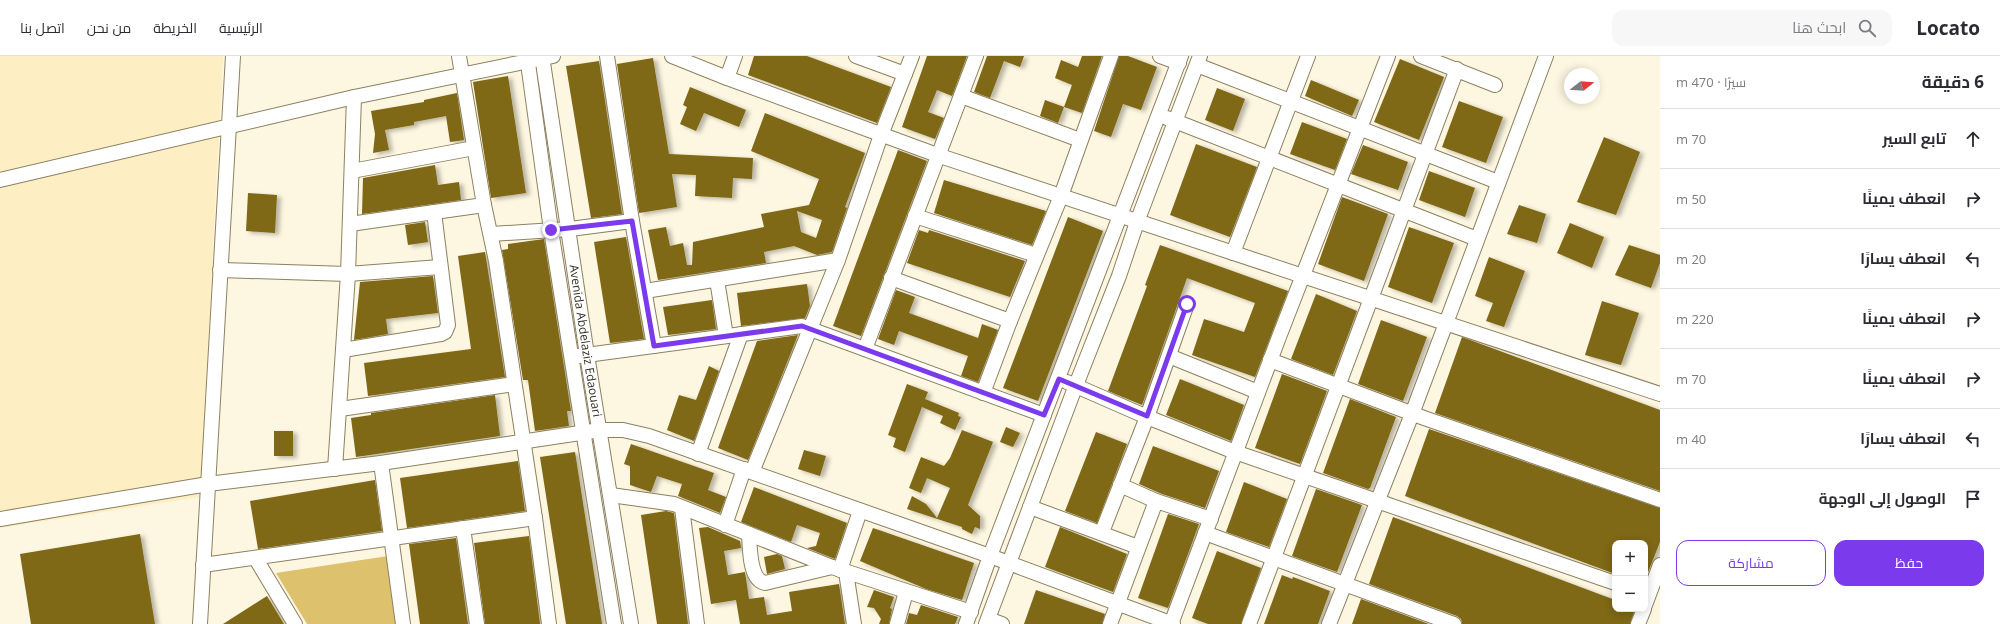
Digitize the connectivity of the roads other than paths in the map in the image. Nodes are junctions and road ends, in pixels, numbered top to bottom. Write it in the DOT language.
graph roads {
  1 [pos="233,56"];
  2 [pos="459,56"];
  3 [pos="607,56"];
  4 [pos="672,56"];
  5 [pos="735,56"];
  6 [pos="856,56"];
  7 [pos="912,56"];
  8 [pos="976,56"];
  9 [pos="1111,56"];
  10 [pos="1160,56"];
  11 [pos="1308,56"];
  12 [pos="1388,56"];
  13 [pos="1421,56"];
  14 [pos="1546,56"];
  15 [pos="546,57"];
  16 [pos="528,58"];
  17 [pos="1180,59"];
  18 [pos="1198,60"];
  19 [pos="1456,69"];
  20 [pos="462,74"];
  21 [pos="905,74"];
  22 [pos="727,78"];
  23 [pos="1495,85"];
  24 [pos="961,96"];
  25 [pos="354,97"];
  26 [pos="1290,100"];
  27 [pos="1159,115"];
  28 [pos="1175,122"];
  29 [pos="229,126"];
  30 [pos="1360,129"];
  31 [pos="881,135"];
  32 [pos="1080,140"];
  33 [pos="474,148"];
  34 [pos="1425,154"];
  35 [pos="940,156"];
  36 [pos="1269,157"];
  37 [pos="352,172"];
  38 [pos="0,180"];
  39 [pos="1498,182"];
  40 [pos="1339,185"];
  41 [pos="1061,196"];
  42 [pos="484,205"];
  43 [pos="1404,210"];
  44 [pos="434,212"];
  45 [pos="1120,215"];
  46 [pos="916,216"];
  47 [pos="632,221"];
  48 [pos="1137,222"];
  49 [pos="350,224"];
  50 [pos="570,229"];
  51 [pos="551,230"];
  52 [pos="491,234"];
  53 [pos="1477,240"];
  54 [pos="1233,254"];
  55 [pos="1036,255"];
  56 [pos="838,260"];
  57 [pos="440,267"];
  58 [pos="220,270"];
  59 [pos="348,274"];
  60 [pos="1302,277"];
  61 [pos="891,278"];
  62 [pos="717,280"];
  63 [pos="645,291"];
  64 [pos="1371,299"];
  65 [pos="1187,304"];
  66 [pos="1010,321"];
  67 [pos="1446,324"];
  68 [pos="811,328"];
  69 [pos="742,334"];
  70 [pos="726,336"];
  71 [pos="654,346"];
  72 [pos="344,350"];
  73 [pos="865,350"];
  74 [pos="588,355"];
  75 [pos="1169,356"];
  76 [pos="572,357"];
  77 [pos="1270,360"];
  78 [pos="1059,379"];
  79 [pos="514,384"];
  80 [pos="1076,386"];
  81 [pos="1338,386"];
  82 [pos="1258,392"];
  83 [pos="983,393"];
  84 [pos="1660,394"];
  85 [pos="340,409"];
  86 [pos="1412,414"];
  87 [pos="1044,415"];
  88 [pos="1147,416"];
  89 [pos="600,430"];
  90 [pos="584,432"];
  91 [pos="523,441"];
  92 [pos="1235,452"];
  93 [pos="698,454"];
  94 [pos="381,463"];
  95 [pos="336,469"];
  96 [pos="748,471"];
  97 [pos="1304,476"];
  98 [pos="208,484"];
  99 [pos="1120,485"];
  100 [pos="611,495"];
  101 [pos="1660,500"];
  102 [pos="1156,501"];
  103 [pos="1377,501"];
  104 [pos="1030,507"];
  105 [pos="682,508"];
  106 [pos="860,511"];
  107 [pos="0,518"];
  108 [pos="535,518"];
  109 [pos="1211,519"];
  110 [pos="725,525"];
  111 [pos="463,528"];
  112 [pos="1102,532"];
  113 [pos="1205,533"];
  114 [pos="749,534"];
  115 [pos="391,538"];
  116 [pos="1138,547"];
  117 [pos="990,556"];
  118 [pos="1274,558"];
  119 [pos="256,559"];
  120 [pos="1008,564"];
  121 [pos="203,565"];
  122 [pos="1660,565"];
  123 [pos="839,570"];
  124 [pos="1612,582"];
  125 [pos="1344,583"];
  126 [pos="906,592"];
  127 [pos="1650,598"];
  128 [pos="1118,603"];
  129 [pos="1643,612"];
  130 [pos="969,618"];
  131 [pos="987,621"];
  132 [pos="200,624"];
  133 [pos="295,624"];
  134 [pos="403,624"];
  135 [pos="477,624"];
  136 [pos="549,624"];
  137 [pos="614,624"];
  138 [pos="631,624"];
  139 [pos="697,624"];
  140 [pos="854,624"];
  141 [pos="897,624"];
  142 [pos="1002,624"];
  143 [pos="1110,624"];
  144 [pos="1172,624"];
  145 [pos="1249,624"];
  146 [pos="1329,624"];
  147 [pos="1454,624"];
  148 [pos="1638,624"];
  1 -- 29 [label="street"];
  2 -- 20 [label="street"];
  3 -- 47 [label="street"];
  4 -- 22 [label="street"];
  5 -- 22 [label="street"];
  6 -- 21 [label="street"];
  7 -- 21 [label="street"];
  8 -- 24 [label="street"];
  9 -- 32 [label="street"];
  10 -- 17 [label="street"];
  11 -- 26 [label="street"];
  12 -- 30 [label="street"];
  13 -- 19 [label="street"];
  14 -- 39 [label="street"];
  15 -- 16 [label="street"];
  15 -- 50 [label="street, Avenida Abdelaziz Edaouari"];
  16 -- 20 [label="street"];
  16 -- 51 [label="street, Avenida Abdelaziz Edaouari"];
  17 -- 27 [label="street"];
  18 -- 26 [label="street"];
  18 -- 28 [label="street"];
  19 -- 23 [label="street"];
  19 -- 34 [label="street"];
  20 -- 25 [label="street"];
  20 -- 33 [label="street"];
  21 -- 31 [label="street"];
  22 -- 31 [label="street"];
  24 -- 32 [label="street"];
  24 -- 35 [label="street"];
  25 -- 29 [label="street"];
  25 -- 37 [label="street"];
  26 -- 30 [label="street"];
  26 -- 36 [label="street"];
  27 -- 28 [label="street"];
  27 -- 45 [label="street"];
  28 -- 36 [label="street"];
  28 -- 48 [label="street"];
  29 -- 38 [label="street"];
  29 -- 58 [label="street"];
  30 -- 34 [label="street"];
  30 -- 40 [label="street"];
  31 -- 35 [label="street"];
  31 -- 56 [label="street"];
  32 -- 41 [label="street"];
  33 -- 37 [label="street"];
  33 -- 42 [label="street"];
  34 -- 39 [label="street"];
  34 -- 43 [label="street"];
  35 -- 41 [label="street"];
  35 -- 46 [label="street"];
  36 -- 40 [label="street"];
  36 -- 54 [label="street"];
  37 -- 49 [label="street"];
  39 -- 53 [label="street"];
  40 -- 43 [label="street"];
  40 -- 60 [label="street"];
  41 -- 45 [label="street"];
  41 -- 55 [label="street"];
  42 -- 44 [label="street"];
  42 -- 52 [label="street"];
  43 -- 53 [label="street"];
  43 -- 64 [label="street"];
  44 -- 49 [label="street"];
  44 -- 57 [label="street"];
  45 -- 48 [label="street"];
  45 -- 78 [label="street"];
  46 -- 55 [label="street"];
  46 -- 61 [label="street"];
  47 -- 50 [label="street"];
  47 -- 63 [label="street"];
  48 -- 54 [label="street"];
  48 -- 80 [label="street"];
  49 -- 59 [label="street"];
  50 -- 51 [label="street"];
  50 -- 74 [label="street, Avenida Abdelaziz Edaouari"];
  51 -- 52 [label="street"];
  51 -- 76 [label="street, Avenida Abdelaziz Edaouari"];
  52 -- 79 [label="street"];
  53 -- 67 [label="street"];
  54 -- 60 [label="street"];
  55 -- 66 [label="street"];
  56 -- 62 [label="street"];
  56 -- 68 [label="street"];
  57 -- 59 [label="street"];
  57 -- 72 [label="street"];
  58 -- 59 [label="street"];
  58 -- 98 [label="street"];
  59 -- 72 [label="street"];
  60 -- 64 [label="street"];
  60 -- 77 [label="street"];
  61 -- 66 [label="street"];
  61 -- 73 [label="street"];
  62 -- 63 [label="street"];
  62 -- 70 [label="street"];
  63 -- 71 [label="street"];
  64 -- 67 [label="street"];
  64 -- 81 [label="street"];
  65 -- 75 [label="street"];
  66 -- 83 [label="street"];
  67 -- 84 [label="street"];
  67 -- 86 [label="street"];
  68 -- 69 [label="street"];
  68 -- 73 [label="street"];
  68 -- 96 [label="street"];
  69 -- 70 [label="street"];
  69 -- 93 [label="street"];
  70 -- 71 [label="street"];
  71 -- 74 [label="street"];
  72 -- 85 [label="street"];
  73 -- 83 [label="street"];
  74 -- 76 [label="street"];
  74 -- 89 [label="street, Avenida Abdelaziz Edaouari"];
  75 -- 82 [label="street"];
  75 -- 88 [label="street"];
  76 -- 90 [label="street, Avenida Abdelaziz Edaouari"];
  77 -- 81 [label="street"];
  77 -- 82 [label="street"];
  78 -- 80 [label="street"];
  78 -- 87 [label="street"];
  79 -- 85 [label="street"];
  79 -- 91 [label="street"];
  80 -- 88 [label="street"];
  80 -- 104 [label="street"];
  81 -- 86 [label="street"];
  81 -- 97 [label="street"];
  82 -- 92 [label="street"];
  83 -- 87 [label="street"];
  85 -- 95 [label="street"];
  86 -- 101 [label="street"];
  86 -- 103 [label="street"];
  87 -- 117 [label="street"];
  88 -- 92 [label="street"];
  88 -- 99 [label="street"];
  89 -- 90 [label="street"];
  89 -- 93 [label="street"];
  89 -- 100 [label="street, Avenida Abdelaziz Edaouari"];
  90 -- 91 [label="street"];
  90 -- 137 [label="street, Avenida Abdelaziz Edaouari"];
  91 -- 94 [label="street"];
  91 -- 108 [label="street"];
  92 -- 97 [label="street"];
  92 -- 109 [label="street"];
  93 -- 96 [label="street"];
  94 -- 95 [label="street"];
  94 -- 115 [label="street"];
  95 -- 98 [label="street"];
  96 -- 106 [label="street"];
  96 -- 110 [label="street"];
  97 -- 103 [label="street"];
  97 -- 118 [label="street"];
  98 -- 107 [label="street"];
  98 -- 121 [label="street"];
  99 -- 102 [label="street"];
  99 -- 112 [label="street"];
  100 -- 105 [label="street"];
  100 -- 138 [label="street, Avenida Abdelaziz Edaouari"];
  102 -- 109 [label="street"];
  102 -- 116 [label="street"];
  103 -- 124 [label="street"];
  103 -- 125 [label="street"];
  104 -- 112 [label="street"];
  104 -- 120 [label="street"];
  105 -- 110 [label="street"];
  105 -- 139 [label="street"];
  106 -- 117 [label="street"];
  106 -- 123 [label="street"];
  108 -- 111 [label="street"];
  108 -- 136 [label="street"];
  109 -- 113 [label="street"];
  110 -- 114 [label="street"];
  111 -- 115 [label="street"];
  111 -- 135 [label="street"];
  112 -- 116 [label="street"];
  113 -- 118 [label="street"];
  113 -- 144 [label="street"];
  114 -- 123 [label="street"];
  114 -- 123 [label="street"];
  115 -- 119 [label="street"];
  115 -- 134 [label="street"];
  116 -- 128 [label="street"];
  117 -- 120 [label="street"];
  117 -- 130 [label="street"];
  118 -- 125 [label="street"];
  118 -- 145 [label="street"];
  119 -- 121 [label="street"];
  119 -- 133 [label="street"];
  120 -- 128 [label="street"];
  120 -- 131 [label="street"];
  121 -- 132 [label="street"];
  122 -- 127 [label="street"];
  123 -- 126 [label="street"];
  123 -- 140 [label="street"];
  125 -- 146 [label="street"];
  125 -- 147 [label="street"];
  126 -- 130 [label="street"];
  126 -- 141 [label="street"];
  128 -- 143 [label="street"];
  128 -- 144 [label="street"];
  129 -- 148 [label="street"];
  131 -- 142 [label="street"];
}
